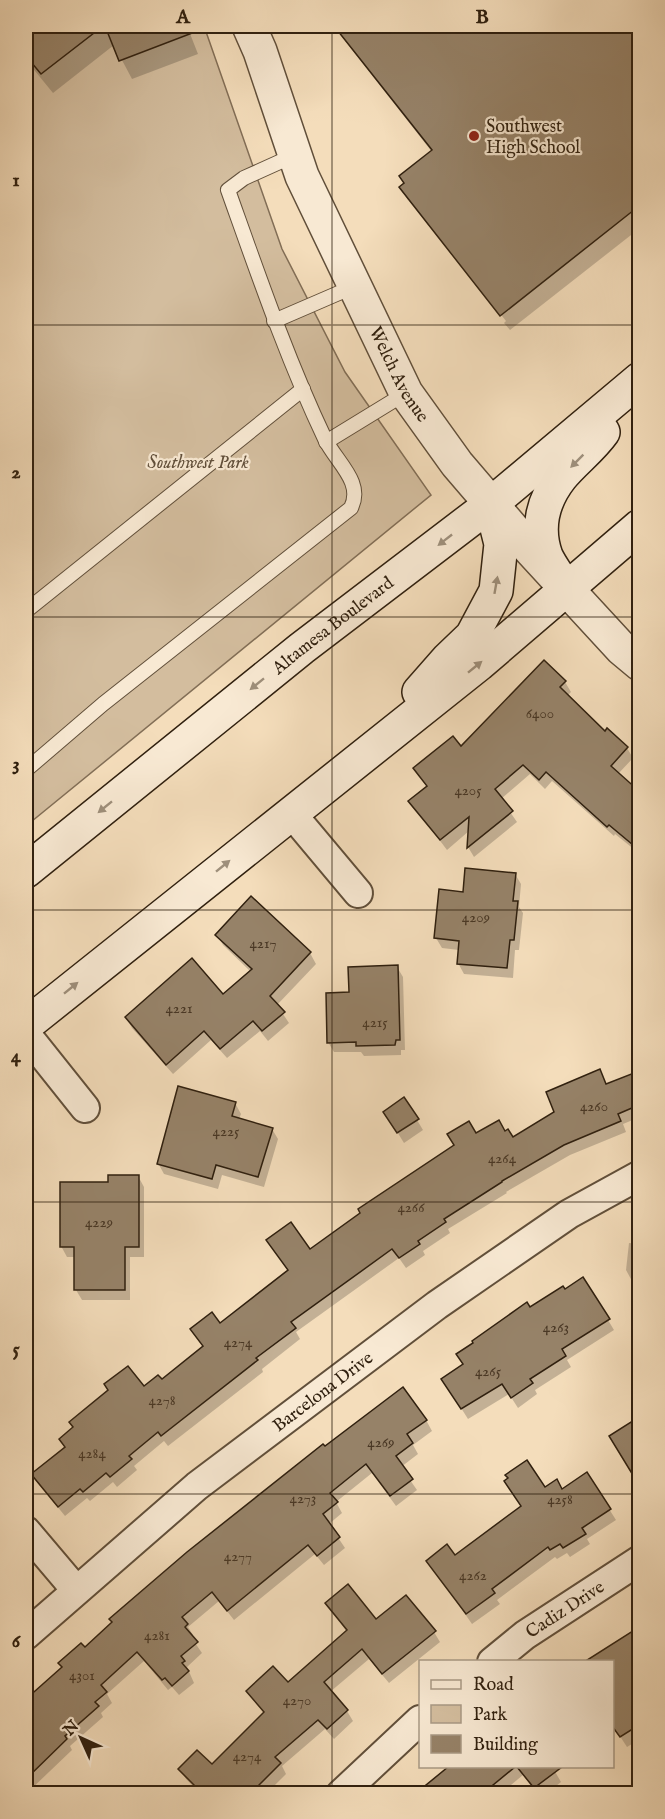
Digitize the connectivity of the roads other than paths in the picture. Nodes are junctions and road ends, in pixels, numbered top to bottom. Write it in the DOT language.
graph roads {
  1 [pos="249,26"];
  2 [pos="295,155"];
  3 [pos="355,286"];
  4 [pos="274,321"];
  5 [pos="639,380"];
  6 [pos="303,389"];
  7 [pos="406,393"];
  8 [pos="326,442"];
  9 [pos="491,504"];
  10 [pos="639,526"];
  11 [pos="566,589"];
  12 [pos="26,611"];
  13 [pos="639,664"];
  14 [pos="373,746"];
  15 [pos="26,770"];
  16 [pos="291,813"];
  17 [pos="28,863"];
  18 [pos="358,893"];
  19 [pos="26,1025"];
  20 [pos="26,1034"];
  21 [pos="85,1108"];
  22 [pos="639,1175"];
  23 [pos="26,1531"];
  24 [pos="639,1560"];
  25 [pos="76,1590"];
  26 [pos="26,1635"];
  27 [pos="494,1660"];
  28 [pos="419,1721"];
  29 [pos="341,1794"];
  1 -- 2 [label="main road, Welch Avenue"];
  2 -- 3 [label="main road, Welch Avenue"];
  2 -- 4 [label="lane"];
  3 -- 4 [label="lane"];
  3 -- 7 [label="main road, Welch Avenue"];
  4 -- 6 [label="lane"];
  5 -- 9 [label="main road, Altamesa Boulevard"];
  5 -- 11 [label="main road, one-way"];
  6 -- 8 [label="lane"];
  6 -- 12 [label="lane"];
  7 -- 8 [label="lane"];
  7 -- 9 [label="main road, Welch Avenue"];
  8 -- 15 [label="lane"];
  9 -- 11 [label="main road, Welch Avenue"];
  14 -- 9 [label="main road, one-way"];
  9 -- 17 [label="main road, Altamesa Boulevard, one-way"];
  10 -- 11 [label="main road"];
  11 -- 13 [label="main road, Welch Avenue"];
  14 -- 11 [label="main road, one-way"];
  14 -- 16 [label="main road"];
  16 -- 18 [label="street"];
  19 -- 16 [label="main road, one-way"];
  20 -- 21 [label="street"];
  22 -- 25 [label="street, Barcelona Drive"];
  23 -- 25 [label="street"];
  24 -- 27 [label="street, Cadiz Drive"];
  25 -- 26 [label="street, Barcelona Drive"];
  28 -- 29 [label="street"];
}
